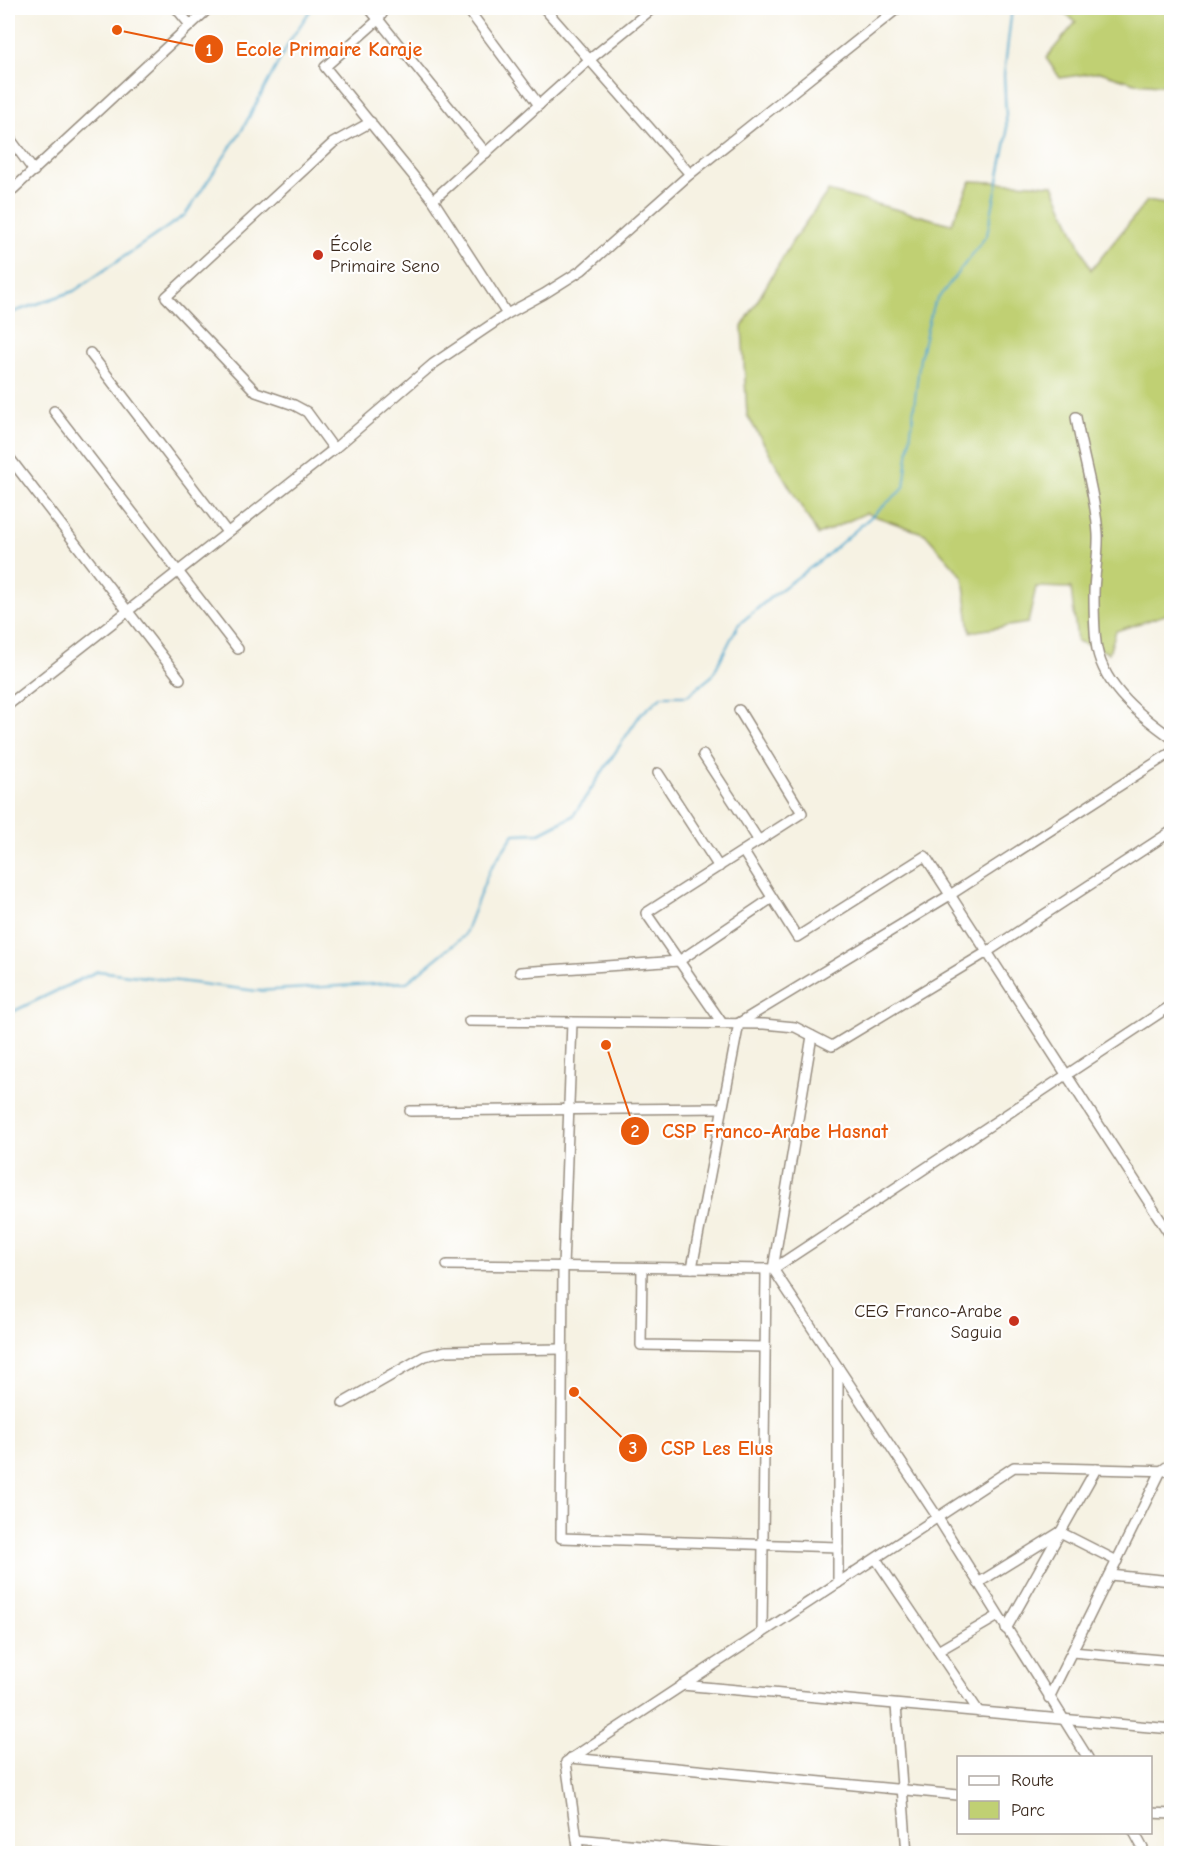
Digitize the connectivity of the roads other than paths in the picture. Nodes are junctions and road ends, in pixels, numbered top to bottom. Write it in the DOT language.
graph roads {
  1 [pos="176,8"];
  2 [pos="209,8"];
  3 [pos="369,8"];
  4 [pos="386,8"];
  5 [pos="467,8"];
  6 [pos="544,8"];
  7 [pos="898,8"];
  8 [pos="647,9"];
  9 [pos="378,20"];
  10 [pos="189,25"];
  11 [pos="589,60"];
  12 [pos="539,105"];
  13 [pos="371,122"];
  14 [pos="8,136"];
  15 [pos="486,153"];
  16 [pos="34,171"];
  17 [pos="690,174"];
  18 [pos="8,194"];
  19 [pos="434,200"];
  20 [pos="507,314"];
  21 [pos="90,353"];
  22 [pos="54,411"];
  23 [pos="1076,417"];
  24 [pos="334,449"];
  25 [pos="8,456"];
  26 [pos="227,532"];
  27 [pos="178,571"];
  28 [pos="127,611"];
  29 [pos="238,649"];
  30 [pos="180,679"];
  31 [pos="8,705"];
  32 [pos="739,710"];
  33 [pos="1172,738"];
  34 [pos="1172,752"];
  35 [pos="703,755"];
  36 [pos="658,773"];
  37 [pos="1172,831"];
  38 [pos="759,841"];
  39 [pos="742,851"];
  40 [pos="719,867"];
  41 [pos="950,895"];
  42 [pos="772,898"];
  43 [pos="987,952"];
  44 [pos="679,961"];
  45 [pos="520,972"];
  46 [pos="1172,1005"];
  47 [pos="469,1021"];
  48 [pos="572,1022"];
  49 [pos="722,1023"];
  50 [pos="739,1023"];
  51 [pos="812,1036"];
  52 [pos="1064,1075"];
  53 [pos="722,1108"];
  54 [pos="569,1110"];
  55 [pos="410,1111"];
  56 [pos="1172,1238"];
  57 [pos="447,1265"];
  58 [pos="563,1267"];
  59 [pos="642,1268"];
  60 [pos="692,1268"];
  61 [pos="770,1269"];
  62 [pos="765,1347"];
  63 [pos="562,1349"];
  64 [pos="838,1367"];
  65 [pos="343,1403"];
  66 [pos="1172,1463"];
  67 [pos="1095,1469"];
  68 [pos="1166,1471"];
  69 [pos="938,1518"];
  70 [pos="1060,1532"];
  71 [pos="763,1544"];
  72 [pos="838,1546"];
  73 [pos="876,1559"];
  74 [pos="1117,1561"];
  75 [pos="1110,1575"];
  76 [pos="1172,1581"];
  77 [pos="838,1583"];
  78 [pos="978,1583"];
  79 [pos="998,1616"];
  80 [pos="1006,1629"];
  81 [pos="762,1633"];
  82 [pos="938,1651"];
  83 [pos="1072,1652"];
  84 [pos="1172,1661"];
  85 [pos="682,1685"];
  86 [pos="1049,1698"];
  87 [pos="896,1705"];
  88 [pos="979,1712"];
  89 [pos="1065,1720"];
  90 [pos="1172,1729"];
  91 [pos="1087,1756"];
  92 [pos="571,1758"];
  93 [pos="902,1789"];
  94 [pos="957,1795"];
  95 [pos="1152,1812"];
  96 [pos="1172,1814"];
  97 [pos="1135,1834"];
  98 [pos="577,1839"];
  99 [pos="579,1854"];
  100 [pos="732,1854"];
  101 [pos="907,1854"];
  102 [pos="1146,1854"];
  1 -- 10 [label="street"];
  2 -- 10 [label="street"];
  3 -- 9 [label="street"];
  4 -- 9 [label="street"];
  5 -- 12 [label="street"];
  6 -- 11 [label="street"];
  7 -- 17 [label="street"];
  8 -- 11 [label="street"];
  9 -- 13 [label="street"];
  9 -- 15 [label="street"];
  10 -- 16 [label="street"];
  11 -- 12 [label="street"];
  11 -- 17 [label="street"];
  12 -- 15 [label="street"];
  13 -- 19 [label="street"];
  13 -- 24 [label="street"];
  14 -- 16 [label="street"];
  15 -- 19 [label="street"];
  16 -- 18 [label="street"];
  17 -- 20 [label="street"];
  19 -- 20 [label="street"];
  20 -- 24 [label="street"];
  21 -- 26 [label="street"];
  22 -- 27 [label="street"];
  23 -- 33 [label="street"];
  24 -- 26 [label="street"];
  25 -- 28 [label="street"];
  26 -- 27 [label="street"];
  27 -- 28 [label="street"];
  27 -- 29 [label="street"];
  28 -- 30 [label="street"];
  28 -- 31 [label="street"];
  32 -- 38 [label="street"];
  34 -- 41 [label="street"];
  35 -- 38 [label="street"];
  36 -- 40 [label="street"];
  37 -- 43 [label="street"];
  38 -- 39 [label="street"];
  39 -- 40 [label="street"];
  39 -- 42 [label="street"];
  40 -- 44 [label="street"];
  41 -- 42 [label="street"];
  41 -- 43 [label="street"];
  41 -- 50 [label="street"];
  42 -- 44 [label="street"];
  43 -- 51 [label="street"];
  43 -- 52 [label="street"];
  44 -- 45 [label="street"];
  44 -- 49 [label="street"];
  46 -- 52 [label="street"];
  47 -- 48 [label="street"];
  48 -- 49 [label="street"];
  48 -- 54 [label="street"];
  49 -- 50 [label="street"];
  50 -- 51 [label="street"];
  50 -- 53 [label="street"];
  51 -- 61 [label="street"];
  52 -- 56 [label="street"];
  52 -- 61 [label="street"];
  53 -- 54 [label="street"];
  53 -- 60 [label="street"];
  54 -- 55 [label="street"];
  54 -- 58 [label="street"];
  57 -- 58 [label="street"];
  58 -- 59 [label="street"];
  58 -- 63 [label="street"];
  59 -- 60 [label="street"];
  59 -- 62 [label="street"];
  60 -- 61 [label="street"];
  61 -- 62 [label="street"];
  61 -- 64 [label="street"];
  62 -- 71 [label="street"];
  63 -- 65 [label="street"];
  63 -- 71 [label="street"];
  64 -- 69 [label="street"];
  64 -- 72 [label="street"];
  66 -- 68 [label="street"];
  67 -- 68 [label="street"];
  67 -- 69 [label="street"];
  67 -- 70 [label="street"];
  68 -- 74 [label="street"];
  69 -- 73 [label="street"];
  69 -- 78 [label="street"];
  70 -- 74 [label="street"];
  70 -- 78 [label="street"];
  70 -- 80 [label="street"];
  71 -- 72 [label="street"];
  71 -- 81 [label="street"];
  72 -- 77 [label="street"];
  73 -- 77 [label="street"];
  73 -- 82 [label="street"];
  74 -- 75 [label="street"];
  75 -- 76 [label="street"];
  75 -- 83 [label="street"];
  77 -- 81 [label="street"];
  78 -- 79 [label="street"];
  79 -- 80 [label="street"];
  79 -- 82 [label="street"];
  80 -- 86 [label="street"];
  81 -- 85 [label="street"];
  82 -- 88 [label="street"];
  83 -- 84 [label="street"];
  83 -- 86 [label="street"];
  85 -- 87 [label="street"];
  85 -- 92 [label="street"];
  86 -- 89 [label="street"];
  87 -- 88 [label="street"];
  87 -- 93 [label="street"];
  88 -- 89 [label="street"];
  89 -- 90 [label="street"];
  89 -- 91 [label="street"];
  92 -- 93 [label="street"];
  92 -- 98 [label="street"];
  93 -- 94 [label="street"];
  93 -- 101 [label="street"];
  95 -- 96 [label="street"];
  97 -- 102 [label="street"];
  98 -- 99 [label="street"];
  98 -- 100 [label="street"];
}
